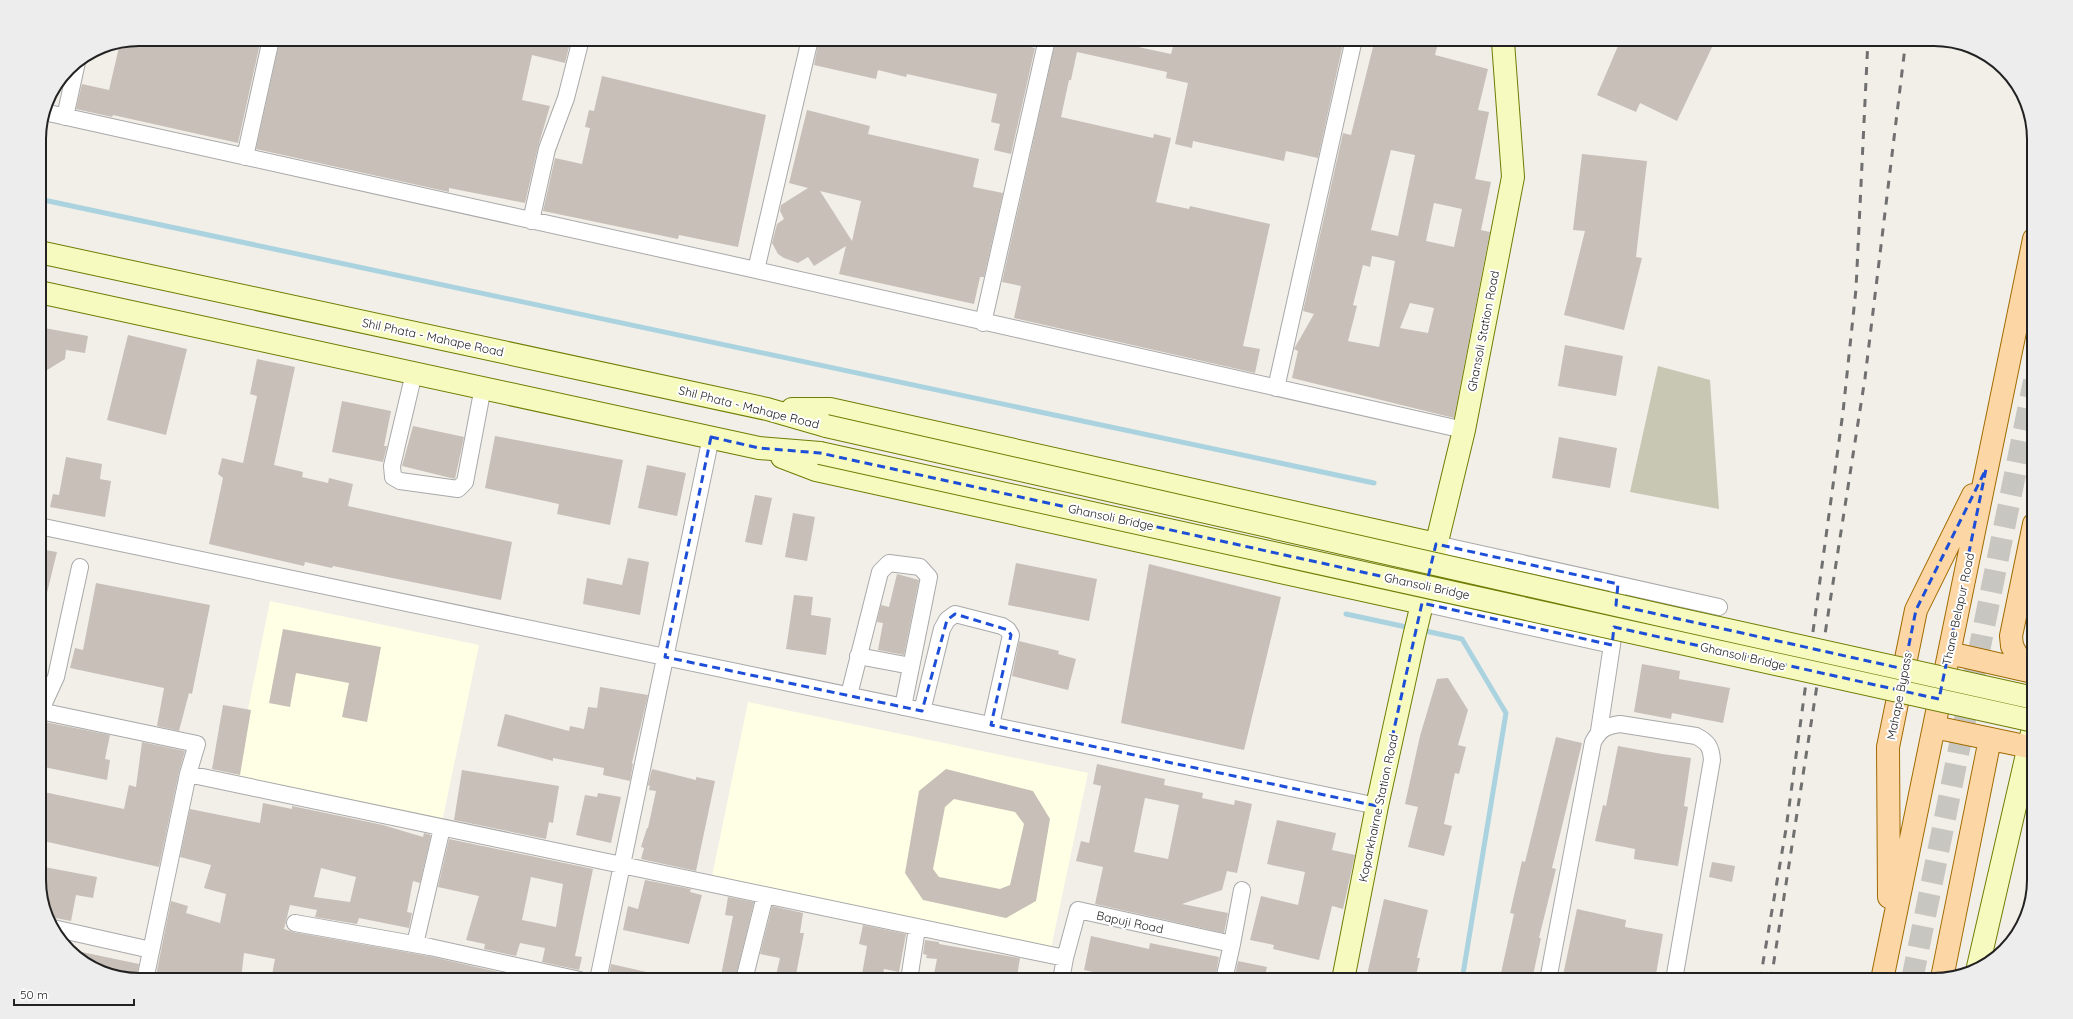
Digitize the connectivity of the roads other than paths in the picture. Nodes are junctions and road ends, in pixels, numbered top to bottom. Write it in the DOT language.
graph roads {
  1 [pos="269,46"];
  2 [pos="579,46"];
  3 [pos="808,46"];
  4 [pos="1045,46"];
  5 [pos="1352,46"];
  6 [pos="1500,46"];
  7 [pos="75,71"];
  8 [pos="50,113"];
  9 [pos="65,116"];
  10 [pos="245,157"];
  11 [pos="531,221"];
  12 [pos="46,254"];
  13 [pos="756,270"];
  14 [pos="2027,272"];
  15 [pos="46,294"];
  16 [pos="983,323"];
  17 [pos="414,373"];
  18 [pos="483,387"];
  19 [pos="1276,388"];
  20 [pos="767,409"];
  21 [pos="826,426"];
  22 [pos="1464,430"];
  23 [pos="711,437"];
  24 [pos="759,448"];
  25 [pos="1986,468"];
  26 [pos="46,527"];
  27 [pos="1436,544"];
  28 [pos="2027,558"];
  29 [pos="80,567"];
  30 [pos="1618,584"];
  31 [pos="1720,607"];
  32 [pos="1420,609"];
  33 [pos="1612,645"];
  34 [pos="1949,653"];
  35 [pos="858,656"];
  36 [pos="665,657"];
  37 [pos="911,666"];
  38 [pos="2027,667"];
  39 [pos="2027,670"];
  40 [pos="849,696"];
  41 [pos="2027,696"];
  42 [pos="46,698"];
  43 [pos="904,707"];
  44 [pos="922,711"];
  45 [pos="46,712"];
  46 [pos="2027,719"];
  47 [pos="991,725"];
  48 [pos="1934,727"];
  49 [pos="1599,731"];
  50 [pos="1990,739"];
  51 [pos="2027,746"];
  52 [pos="2027,764"];
  53 [pos="188,774"];
  54 [pos="1377,806"];
  55 [pos="442,828"];
  56 [pos="622,866"];
  57 [pos="1242,890"];
  58 [pos="765,896"];
  59 [pos="295,923"];
  60 [pos="917,928"];
  61 [pos="61,930"];
  62 [pos="1890,942"];
  63 [pos="415,944"];
  64 [pos="1232,944"];
  65 [pos="151,950"];
  66 [pos="1065,958"];
  67 [pos="1980,961"];
  68 [pos="1943,972"];
  69 [pos="146,973"];
  70 [pos="548,973"];
  71 [pos="599,973"];
  72 [pos="746,973"];
  73 [pos="910,973"];
  74 [pos="1062,973"];
  75 [pos="1226,973"];
  76 [pos="1344,973"];
  77 [pos="1549,973"];
  78 [pos="1675,973"];
  79 [pos="1883,973"];
  1 -- 10 [label="street"];
  2 -- 11 [label="street"];
  3 -- 13 [label="street"];
  4 -- 16 [label="street"];
  5 -- 19 [label="street"];
  6 -- 22 [label="main road, Ghansoli Station Road"];
  7 -- 9 [label="street"];
  8 -- 9 [label="street"];
  9 -- 10 [label="street"];
  10 -- 11 [label="street"];
  11 -- 13 [label="street"];
  12 -- 20 [label="main road, Shil Phata - Mahape Road"];
  13 -- 16 [label="street"];
  14 -- 25 [label="main road, Thane Belapur Road"];
  15 -- 17 [label="main road"];
  16 -- 19 [label="street"];
  17 -- 18 [label="main road"];
  17 -- 18 [label="street"];
  18 -- 23 [label="main road"];
  19 -- 22 [label="street"];
  20 -- 21 [label="main road, Shil Phata - Mahape Road"];
  20 -- 27 [label="main road"];
  21 -- 41 [label="main road, Ghansoli Bridge, bridge"];
  22 -- 27 [label="main road, Ghansoli Station Road"];
  23 -- 24 [label="main road"];
  23 -- 36 [label="street"];
  24 -- 32 [label="main road"];
  24 -- 46 [label="main road, Ghansoli Bridge, bridge"];
  25 -- 34 [label="main road, Thane Belapur Road"];
  25 -- 62 [label="main road, Mahape Bypass"];
  26 -- 36 [label="street"];
  27 -- 30 [label="street"];
  27 -- 32 [label="main road, Ghansoli Station Road"];
  28 -- 38 [label="main road"];
  29 -- 42 [label="street"];
  30 -- 31 [label="street"];
  30 -- 33 [label="street"];
  32 -- 33 [label="street"];
  32 -- 54 [label="main road, Koparkhairne Station Road"];
  33 -- 49 [label="street"];
  34 -- 39 [label="main road"];
  34 -- 48 [label="main road, Thane Belapur Road"];
  35 -- 37 [label="street"];
  35 -- 37 [label="street"];
  35 -- 40 [label="street"];
  36 -- 40 [label="street"];
  36 -- 56 [label="street"];
  37 -- 43 [label="street"];
  40 -- 43 [label="street"];
  43 -- 44 [label="street"];
  44 -- 47 [label="street"];
  44 -- 47 [label="street"];
  45 -- 53 [label="street"];
  47 -- 54 [label="street"];
  48 -- 50 [label="main road"];
  48 -- 62 [label="main road, Thane Belapur Road"];
  49 -- 77 [label="street"];
  49 -- 78 [label="street"];
  50 -- 51 [label="main road"];
  50 -- 68 [label="main road"];
  52 -- 67 [label="main road"];
  53 -- 55 [label="street"];
  53 -- 65 [label="street"];
  54 -- 76 [label="main road, Koparkhairne Station Road"];
  55 -- 56 [label="street"];
  55 -- 63 [label="street"];
  56 -- 58 [label="street"];
  56 -- 71 [label="street"];
  57 -- 64 [label="street"];
  58 -- 60 [label="street"];
  58 -- 72 [label="street"];
  59 -- 63 [label="street"];
  60 -- 66 [label="street"];
  60 -- 73 [label="street"];
  61 -- 65 [label="street"];
  62 -- 79 [label="main road, Thane Belapur Road"];
  63 -- 70 [label="street"];
  64 -- 66 [label="street, Bapuji Road"];
  64 -- 75 [label="street"];
  65 -- 69 [label="street"];
  66 -- 74 [label="street"];
}
